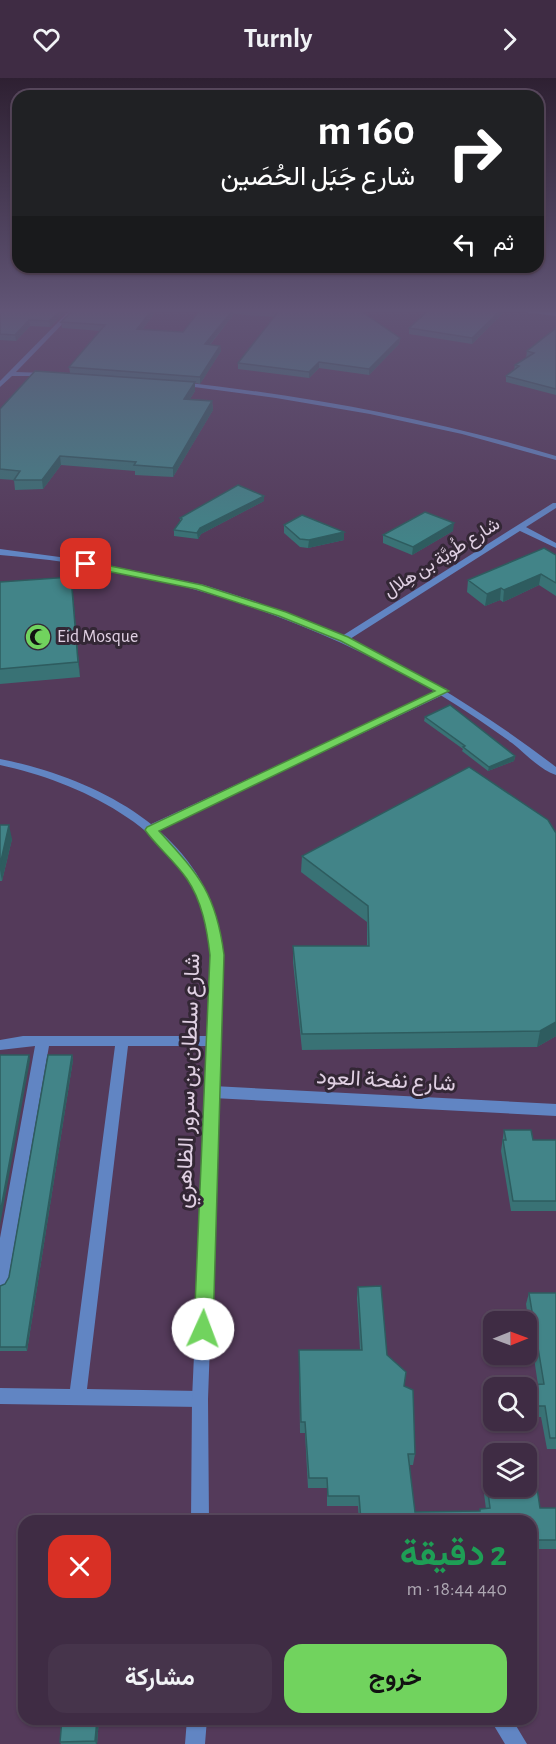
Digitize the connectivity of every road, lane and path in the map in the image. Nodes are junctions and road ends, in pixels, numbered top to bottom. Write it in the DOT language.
graph roads {
  1 [pos="207,388"];
  2 [pos="556,458"];
  3 [pos="556,505"];
  4 [pos="521,528"];
  5 [pos="556,546"];
  6 [pos="0,552"];
  7 [pos="344,639"];
  8 [pos="444,691"];
  9 [pos="0,762"];
  10 [pos="556,772"];
  11 [pos="151,830"];
  12 [pos="42,1041"];
  13 [pos="122,1041"];
  14 [pos="215,1041"];
  15 [pos="0,1045"];
  16 [pos="213,1092"];
  17 [pos="556,1110"];
  18 [pos="0,1281"];
  19 [pos="0,1396"];
  20 [pos="77,1398"];
  21 [pos="200,1399"];
  22 [pos="200,1515"];
  23 [pos="197,1725"];
  24 [pos="504,1725"];
  25 [pos="195,1744"];
  26 [pos="517,1744"];
  1 -- 2 [label="street"];
  3 -- 4 [label="street, شارع طُويَّة بن هِلال"];
  4 -- 5 [label="street"];
  4 -- 7 [label="street, شارع طُويَّة بن هِلال"];
  6 -- 7 [label="street"];
  7 -- 8 [label="street"];
  8 -- 10 [label="street"];
  8 -- 11 [label="street"];
  9 -- 11 [label="street, شارع سلطان بن سرور الظاهري"];
  11 -- 14 [label="street, شارع سلطان بن سرور الظاهري"];
  12 -- 13 [label="street"];
  12 -- 15 [label="street"];
  12 -- 18 [label="street"];
  13 -- 14 [label="street"];
  13 -- 20 [label="street"];
  14 -- 16 [label="street, شارع سلطان بن سرور الظاهري"];
  16 -- 17 [label="street, شارع نفحة العود"];
  16 -- 21 [label="street, شارع سلطان بن سرور الظاهري"];
  19 -- 20 [label="street"];
  20 -- 21 [label="street"];
  21 -- 22 [label="street, شارع سلطان بن سرور الظاهري"];
  23 -- 25 [label="street"];
  24 -- 26 [label="street"];
}
